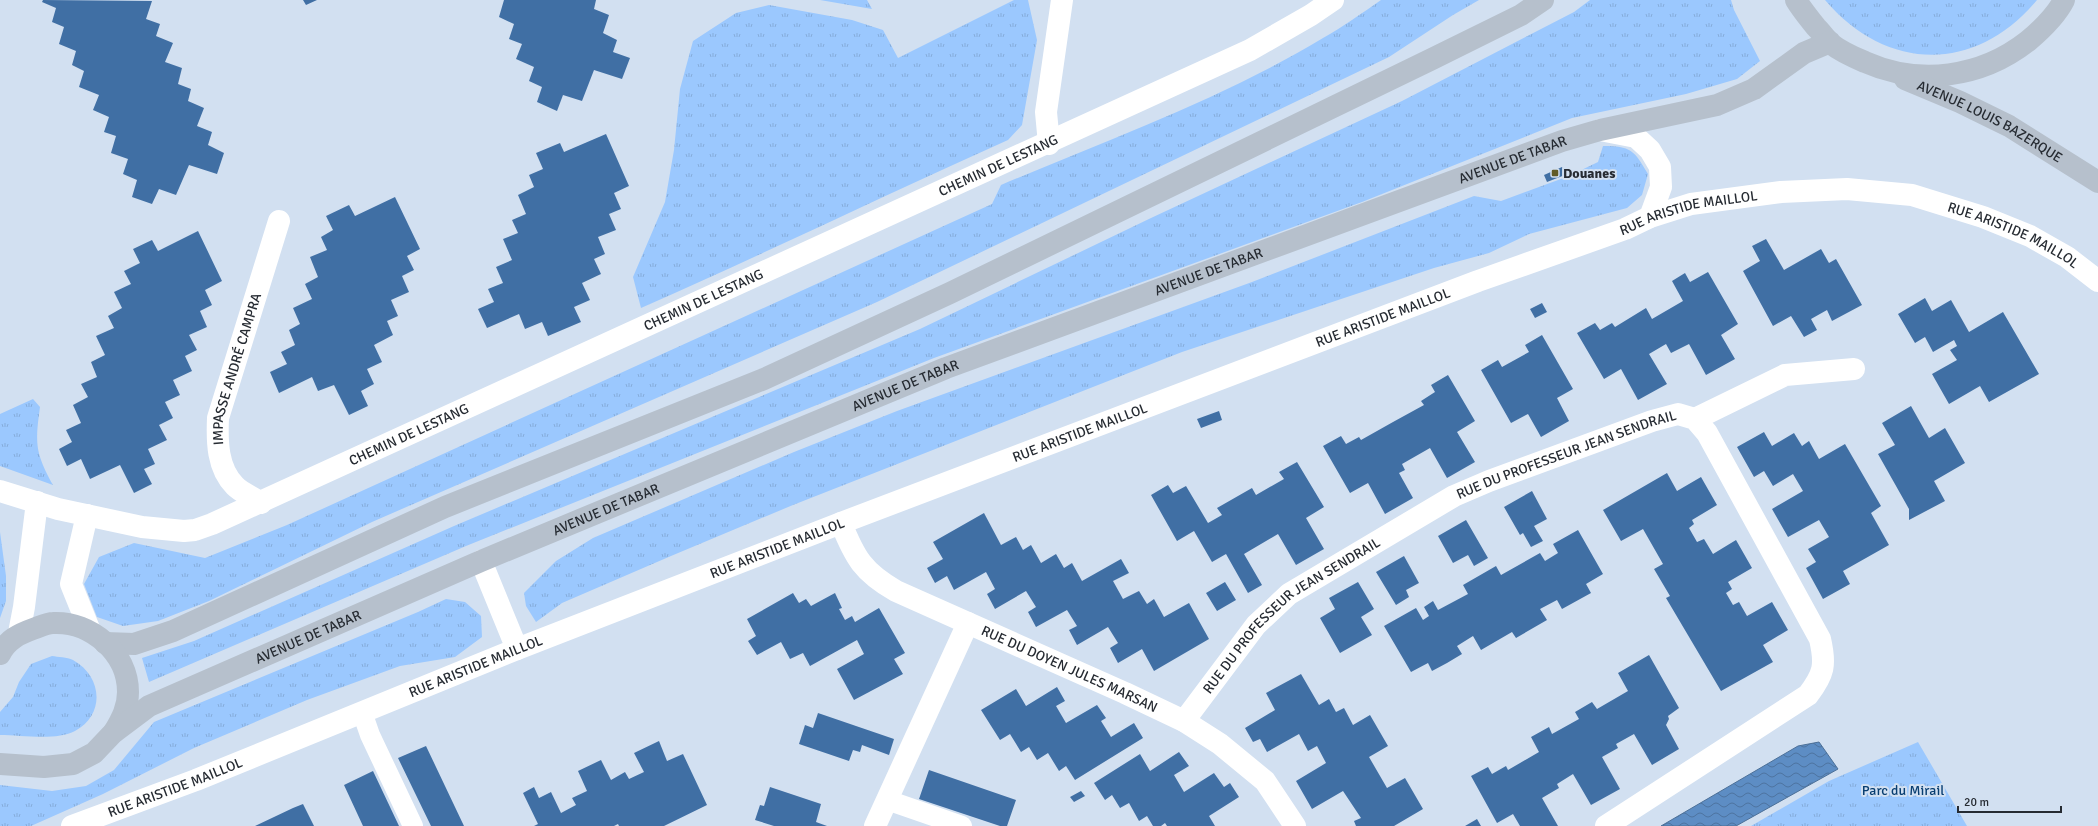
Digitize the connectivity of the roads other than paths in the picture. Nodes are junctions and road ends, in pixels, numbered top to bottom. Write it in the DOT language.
graph roads {
  1 [pos="1062,0"];
  2 [pos="1333,0"];
  3 [pos="1543,0"];
  4 [pos="1796,0"];
  5 [pos="2064,0"];
  6 [pos="1830,42"];
  7 [pos="1878,68"];
  8 [pos="1600,130"];
  9 [pos="1049,144"];
  10 [pos="2098,182"];
  11 [pos="1650,217"];
  12 [pos="279,221"];
  13 [pos="2098,281"];
  14 [pos="1854,369"];
  15 [pos="1695,419"];
  16 [pos="0,491"];
  17 [pos="37,502"];
  18 [pos="261,503"];
  19 [pos="87,515"];
  20 [pos="841,523"];
  21 [pos="481,562"];
  22 [pos="968,623"];
  23 [pos="19,633"];
  24 [pos="98,637"];
  25 [pos="517,649"];
  26 [pos="0,654"];
  27 [pos="362,712"];
  28 [pos="1184,721"];
  29 [pos="113,733"];
  30 [pos="0,764"];
  31 [pos="887,800"];
  32 [pos="72,826"];
  33 [pos="413,826"];
  34 [pos="875,826"];
  35 [pos="962,826"];
  36 [pos="1296,826"];
  37 [pos="1606,826"];
  1 -- 9 [label="street"];
  2 -- 9 [label="street, CHEMIN DE LESTANG"];
  3 -- 24 [label="main road"];
  4 -- 6 [label="main road"];
  5 -- 7 [label="main road"];
  6 -- 7 [label="main road"];
  6 -- 8 [label="main road, AVENUE DE TABAR"];
  7 -- 10 [label="main road, AVENUE LOUIS BAZERQUE"];
  8 -- 11 [label="street"];
  8 -- 21 [label="main road, AVENUE DE TABAR"];
  9 -- 18 [label="street, CHEMIN DE LESTANG"];
  11 -- 13 [label="street, RUE ARISTIDE MAILLOL"];
  11 -- 20 [label="street, RUE ARISTIDE MAILLOL"];
  12 -- 18 [label="street, IMPASSE ANDRÉ CAMPRA"];
  14 -- 15 [label="street"];
  15 -- 28 [label="street, RUE DU PROFESSEUR JEAN SENDRAIL"];
  15 -- 37 [label="street, RUE DU PROFESSEUR JEAN SENDRAIL"];
  16 -- 17 [label="street, CHEMIN DE LESTANG"];
  17 -- 19 [label="street, CHEMIN DE LESTANG"];
  17 -- 23 [label="street"];
  18 -- 19 [label="street, CHEMIN DE LESTANG"];
  19 -- 24 [label="street"];
  20 -- 22 [label="street, RUE DU DOYEN JULES MARSAN"];
  20 -- 25 [label="street, RUE ARISTIDE MAILLOL"];
  21 -- 25 [label="street"];
  21 -- 29 [label="main road, AVENUE DE TABAR"];
  22 -- 28 [label="street, RUE DU DOYEN JULES MARSAN"];
  22 -- 31 [label="street"];
  23 -- 24 [label="main road"];
  23 -- 26 [label="main road"];
  24 -- 29 [label="main road"];
  25 -- 27 [label="street, RUE ARISTIDE MAILLOL"];
  27 -- 32 [label="street, RUE ARISTIDE MAILLOL"];
  27 -- 33 [label="lane"];
  28 -- 36 [label="street, RUE DU DOYEN JULES MARSAN"];
  29 -- 30 [label="main road, AVENUE DE TABAR"];
  31 -- 34 [label="street"];
  31 -- 35 [label="lane"];
}
